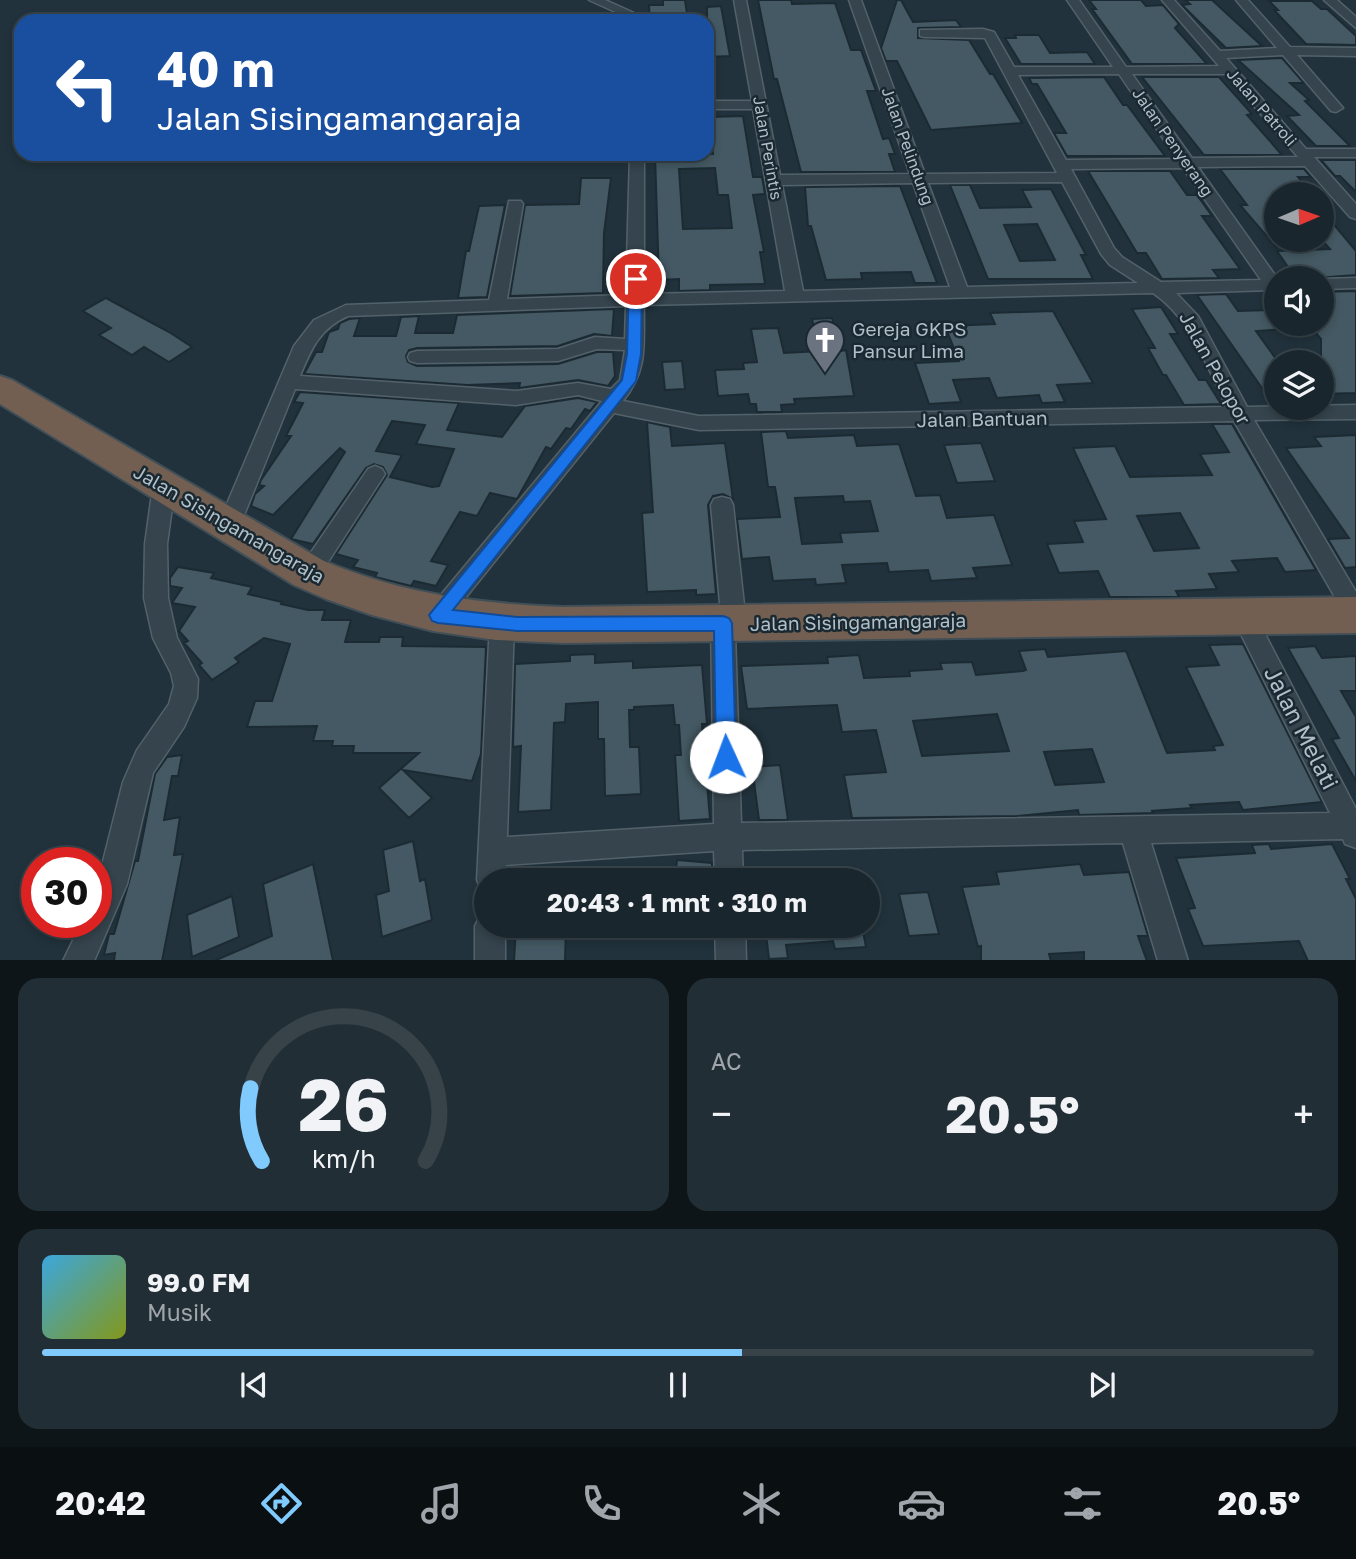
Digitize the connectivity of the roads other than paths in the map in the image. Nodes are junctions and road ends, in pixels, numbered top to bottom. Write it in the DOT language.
graph roads {
  1 [pos="594,0"];
  2 [pos="740,0"];
  3 [pos="855,0"];
  4 [pos="1073,0"];
  5 [pos="1168,0"];
  6 [pos="1242,0"];
  7 [pos="1329,0"];
  8 [pos="626,14"];
  9 [pos="1356,24"];
  10 [pos="924,33"];
  11 [pos="1287,51"];
  12 [pos="1356,52"];
  13 [pos="1216,55"];
  14 [pos="1229,70"];
  15 [pos="1009,71"];
  16 [pos="1123,71"];
  17 [pos="714,104"];
  18 [pos="760,105"];
  19 [pos="1336,108"];
  20 [pos="1356,153"];
  21 [pos="1306,157"];
  22 [pos="637,161"];
  23 [pos="1188,163"];
  24 [pos="1064,171"];
  25 [pos="920,179"];
  26 [pos="774,180"];
  27 [pos="515,204"];
  28 [pos="1356,215"];
  29 [pos="1264,271"];
  30 [pos="1356,283"];
  31 [pos="1334,284"];
  32 [pos="1264,285"];
  33 [pos="1157,287"];
  34 [pos="960,292"];
  35 [pos="795,296"];
  36 [pos="636,300"];
  37 [pos="497,304"];
  38 [pos="634,345"];
  39 [pos="417,357"];
  40 [pos="288,383"];
  41 [pos="0,387"];
  42 [pos="613,401"];
  43 [pos="1356,412"];
  44 [pos="1241,415"];
  45 [pos="375,474"];
  46 [pos="164,486"];
  47 [pos="722,505"];
  48 [pos="229,525"];
  49 [pos="309,573"];
  50 [pos="1356,614"];
  51 [pos="438,615"];
  52 [pos="1245,618"];
  53 [pos="502,623"];
  54 [pos="728,623"];
  55 [pos="1133,830"];
  56 [pos="1354,830"];
  57 [pos="728,837"];
  58 [pos="492,852"];
  59 [pos="491,868"];
  60 [pos="729,868"];
  61 [pos="490,938"];
  62 [pos="730,938"];
  63 [pos="78,960"];
  64 [pos="490,960"];
  65 [pos="731,960"];
  66 [pos="1173,960"];
  1 -- 8 [label="street"];
  2 -- 18 [label="street, Jalan Perintis"];
  3 -- 25 [label="street, Jalan Pelindung"];
  4 -- 16 [label="street, Jalan Penyerang"];
  5 -- 13 [label="street, Jalan Patroli"];
  6 -- 11 [label="street"];
  7 -- 9 [label="street"];
  10 -- 15 [label="street, Jalan Pelopor"];
  11 -- 12 [label="street"];
  11 -- 13 [label="street"];
  11 -- 19 [label="street"];
  13 -- 14 [label="street, Jalan Patroli"];
  14 -- 16 [label="street"];
  14 -- 21 [label="street, Jalan Patroli"];
  15 -- 16 [label="street"];
  15 -- 24 [label="street, Jalan Pelopor"];
  16 -- 23 [label="street, Jalan Penyerang"];
  17 -- 18 [label="street"];
  18 -- 26 [label="street, Jalan Perintis"];
  20 -- 21 [label="street"];
  21 -- 23 [label="street"];
  21 -- 28 [label="street, Jalan Patroli"];
  22 -- 36 [label="street"];
  23 -- 24 [label="street"];
  23 -- 29 [label="street, Jalan Penyerang"];
  24 -- 25 [label="street"];
  24 -- 33 [label="street, Jalan Pelopor"];
  25 -- 26 [label="street"];
  25 -- 34 [label="street, Jalan Pelindung"];
  26 -- 35 [label="street, Jalan Perintis"];
  27 -- 37 [label="street"];
  30 -- 31 [label="street"];
  32 -- 33 [label="street"];
  33 -- 34 [label="street"];
  33 -- 44 [label="street, Jalan Pelopor"];
  34 -- 35 [label="street"];
  35 -- 36 [label="street"];
  36 -- 37 [label="street"];
  36 -- 38 [label="street"];
  37 -- 40 [label="street"];
  38 -- 39 [label="street"];
  38 -- 42 [label="street"];
  40 -- 42 [label="street, Jalan Bantuan"];
  40 -- 48 [label="street"];
  41 -- 46 [label="highway, Jalan Sisingamangaraja"];
  42 -- 44 [label="street, Jalan Bantuan"];
  42 -- 51 [label="street"];
  43 -- 44 [label="street, Jalan Bantuan"];
  44 -- 50 [label="street, Jalan Pelopor"];
  45 -- 49 [label="street"];
  46 -- 48 [label="highway, Jalan Sisingamangaraja"];
  46 -- 63 [label="street"];
  47 -- 54 [label="street"];
  48 -- 49 [label="highway, Jalan Sisingamangaraja"];
  49 -- 51 [label="highway, Jalan Sisingamangaraja"];
  50 -- 52 [label="highway, Jalan Sisingamangaraja"];
  51 -- 53 [label="highway, Jalan Sisingamangaraja"];
  52 -- 54 [label="highway, Jalan Sisingamangaraja"];
  52 -- 56 [label="street, Jalan Melati"];
  53 -- 54 [label="highway, Jalan Sisingamangaraja"];
  53 -- 58 [label="street"];
  54 -- 57 [label="street"];
  55 -- 56 [label="street"];
  55 -- 57 [label="street"];
  55 -- 66 [label="street"];
  57 -- 58 [label="street"];
  57 -- 60 [label="street"];
  58 -- 59 [label="street"];
  61 -- 64 [label="street"];
  62 -- 65 [label="street"];
}
